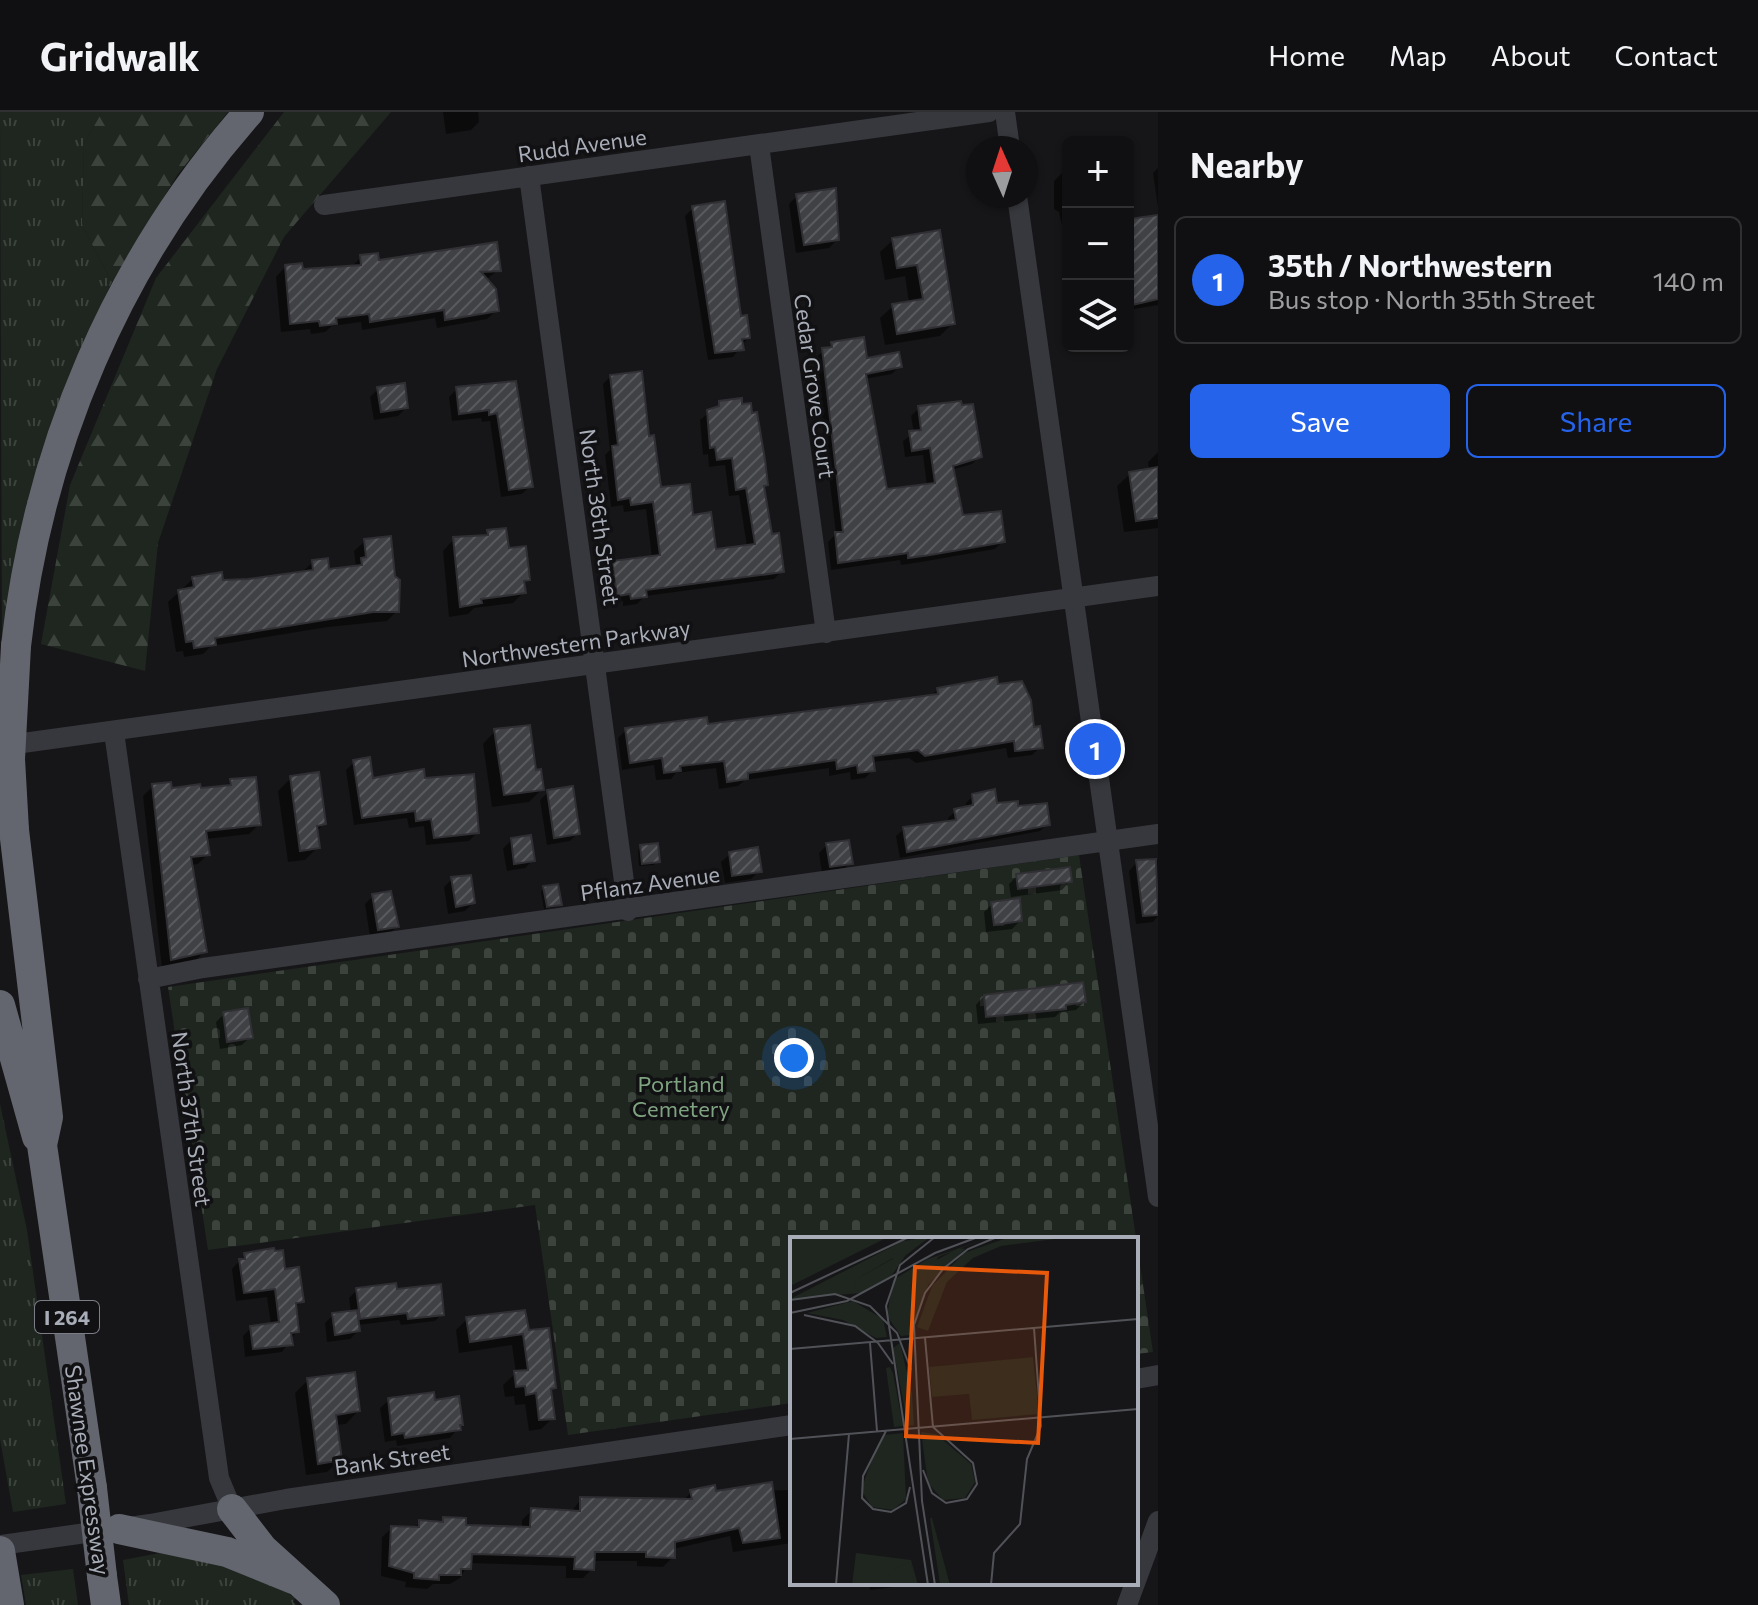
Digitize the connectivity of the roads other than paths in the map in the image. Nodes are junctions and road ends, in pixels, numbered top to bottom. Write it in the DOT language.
graph roads {
  1 [pos="249,112"];
  2 [pos="989,112"];
  3 [pos="1005,112"];
  4 [pos="1008,136"];
  5 [pos="759,145"];
  6 [pos="529,176"];
  7 [pos="324,205"];
  8 [pos="1019,208"];
  9 [pos="1158,586"];
  10 [pos="1074,598"];
  11 [pos="826,633"];
  12 [pos="596,665"];
  13 [pos="114,732"];
  14 [pos="0,746"];
  15 [pos="1158,834"];
  16 [pos="1108,841"];
  17 [pos="628,911"];
  18 [pos="148,979"];
  19 [pos="0,1005"];
  20 [pos="42,1145"];
  21 [pos="1158,1197"];
  22 [pos="1158,1375"];
  23 [pos="1138,1379"];
  24 [pos="790,1425"];
  25 [pos="232,1509"];
  26 [pos="1158,1521"];
  27 [pos="119,1529"];
  28 [pos="0,1545"];
  29 [pos="0,1551"];
  30 [pos="1138,1575"];
  31 [pos="296,1580"];
  32 [pos="1134,1585"];
  33 [pos="104,1590"];
  34 [pos="8,1598"];
  35 [pos="325,1605"];
  36 [pos="1127,1605"];
  1 -- 20 [label="highway, bridge"];
  2 -- 5 [label="street, Rudd Avenue"];
  3 -- 4 [label="street"];
  5 -- 6 [label="street, Rudd Avenue"];
  5 -- 11 [label="street, Cedar Grove Court"];
  6 -- 7 [label="street, Rudd Avenue"];
  6 -- 12 [label="street, North 36th Street"];
  8 -- 10 [label="street"];
  9 -- 10 [label="street, Northwestern Parkway"];
  10 -- 11 [label="street, Northwestern Parkway"];
  10 -- 16 [label="street"];
  11 -- 12 [label="street, Northwestern Parkway"];
  12 -- 13 [label="street, Northwestern Parkway"];
  12 -- 17 [label="street, North 36th Street"];
  13 -- 14 [label="street, Northwestern Parkway"];
  13 -- 18 [label="street, North 37th Street"];
  15 -- 16 [label="street, Pflanz Avenue"];
  16 -- 17 [label="street, Pflanz Avenue"];
  16 -- 21 [label="street"];
  17 -- 18 [label="street, Pflanz Avenue"];
  18 -- 25 [label="street, North 37th Street"];
  19 -- 20 [label="highway"];
  20 -- 33 [label="highway, Shawnee Expressway / I 264, bridge"];
  22 -- 23 [label="street"];
  24 -- 25 [label="street, Bank Street"];
  25 -- 27 [label="street, Bank Street"];
  25 -- 31 [label="highway"];
  26 -- 30 [label="street"];
  27 -- 28 [label="street, Bank Street"];
  27 -- 31 [label="highway"];
  29 -- 34 [label="highway"];
  31 -- 35 [label="highway"];
  32 -- 36 [label="street"];
}
